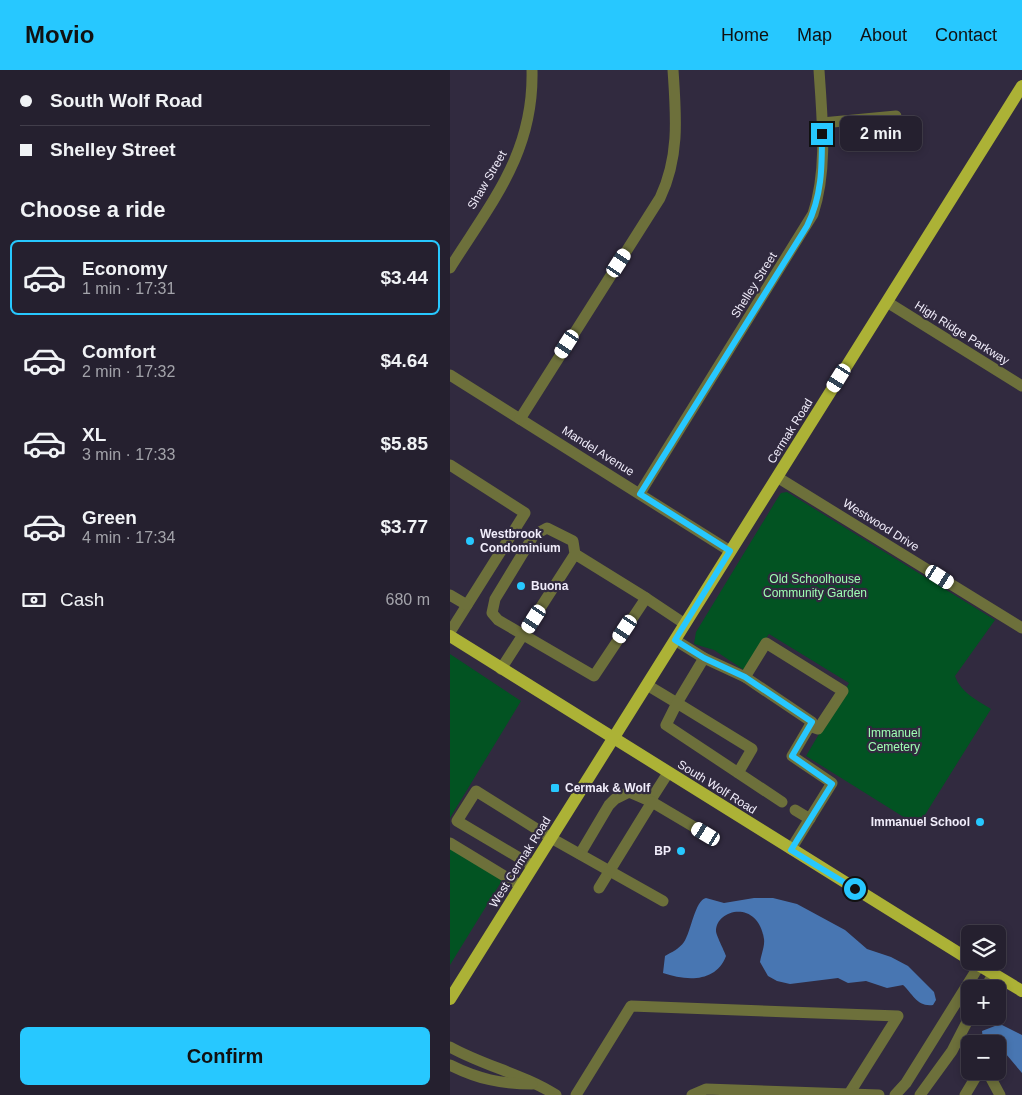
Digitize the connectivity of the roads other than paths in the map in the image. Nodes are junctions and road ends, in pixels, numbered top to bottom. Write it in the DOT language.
graph roads {
  1 [pos="532,70"];
  2 [pos="673,70"];
  3 [pos="819,70"];
  4 [pos="1022,86"];
  5 [pos="896,116"];
  6 [pos="822,122"];
  7 [pos="450,268"];
  8 [pos="887,302"];
  9 [pos="450,375"];
  10 [pos="1022,386"];
  11 [pos="520,419"];
  12 [pos="450,465"];
  13 [pos="777,476"];
  14 [pos="640,494"];
  15 [pos="730,551"];
  16 [pos="575,554"];
  17 [pos="450,595"];
  18 [pos="646,598"];
  19 [pos="467,605"];
  20 [pos="685,624"];
  21 [pos="1022,628"];
  22 [pos="450,632"];
  23 [pos="523,635"];
  24 [pos="450,636"];
  25 [pos="675,640"];
  26 [pos="704,658"];
  27 [pos="502,669"];
  28 [pos="745,677"];
  29 [pos="647,685"];
  30 [pos="677,703"];
  31 [pos="810,726"];
  32 [pos="613,739"];
  33 [pos="668,773"];
  34 [pos="738,773"];
  35 [pos="651,802"];
  36 [pos="782,802"];
  37 [pos="795,810"];
  38 [pos="810,819"];
  39 [pos="706,834"];
  40 [pos="551,838"];
  41 [pos="450,843"];
  42 [pos="791,850"];
  43 [pos="580,854"];
  44 [pos="533,866"];
  45 [pos="610,871"];
  46 [pos="521,886"];
  47 [pos="599,888"];
  48 [pos="663,901"];
  49 [pos="961,954"];
  50 [pos="970,970"];
  51 [pos="987,970"];
  52 [pos="993,974"];
  53 [pos="990,980"];
  54 [pos="1022,991"];
  55 [pos="450,999"];
  56 [pos="965,1025"];
  57 [pos="450,1047"];
  58 [pos="450,1065"];
  59 [pos="974,1080"];
  60 [pos="991,1080"];
  61 [pos="532,1084"];
  62 [pos="907,1089"];
  63 [pos="849,1094"];
  64 [pos="556,1095"];
  65 [pos="576,1095"];
  66 [pos="692,1095"];
  67 [pos="879,1095"];
  68 [pos="895,1095"];
  69 [pos="920,1095"];
  70 [pos="965,1095"];
  71 [pos="1000,1095"];
  1 -- 7 [label="street, Shaw Street"];
  2 -- 11 [label="street"];
  3 -- 6 [label="street, Shelley Street"];
  4 -- 8 [label="main road, Cermak Road"];
  5 -- 6 [label="street"];
  6 -- 14 [label="street, Shelley Street"];
  8 -- 10 [label="street, High Ridge Parkway"];
  8 -- 13 [label="main road, Cermak Road"];
  9 -- 11 [label="street, Mandel Avenue"];
  11 -- 14 [label="street, Mandel Avenue"];
  12 -- 19 [label="street"];
  13 -- 15 [label="main road, Cermak Road"];
  13 -- 21 [label="street, Westwood Drive"];
  14 -- 15 [label="street, Mandel Avenue"];
  15 -- 20 [label="main road, Cermak Road"];
  16 -- 18 [label="street"];
  16 -- 23 [label="street"];
  16 -- 23 [label="street"];
  17 -- 19 [label="street"];
  18 -- 20 [label="street"];
  18 -- 23 [label="street"];
  19 -- 22 [label="street"];
  20 -- 25 [label="main road, Cermak Road"];
  23 -- 27 [label="street"];
  24 -- 27 [label="main road, South Wolf Road"];
  25 -- 26 [label="street"];
  25 -- 29 [label="main road, Cermak Road"];
  26 -- 28 [label="street"];
  26 -- 30 [label="street"];
  27 -- 32 [label="main road, South Wolf Road"];
  28 -- 31 [label="street"];
  28 -- 31 [label="street"];
  29 -- 30 [label="street"];
  29 -- 32 [label="main road, Cermak Road"];
  30 -- 34 [label="street"];
  30 -- 34 [label="street"];
  31 -- 38 [label="street"];
  32 -- 33 [label="main road, South Wolf Road"];
  32 -- 40 [label="main road, West Cermak Road"];
  33 -- 35 [label="street"];
  33 -- 42 [label="main road, South Wolf Road"];
  34 -- 36 [label="street"];
  35 -- 39 [label="street"];
  35 -- 43 [label="street"];
  35 -- 45 [label="street"];
  37 -- 38 [label="street"];
  38 -- 42 [label="street"];
  40 -- 43 [label="street"];
  40 -- 44 [label="main road, West Cermak Road"];
  40 -- 44 [label="street"];
  41 -- 46 [label="street"];
  42 -- 49 [label="main road, South Wolf Road"];
  43 -- 45 [label="street"];
  44 -- 46 [label="main road, West Cermak Road"];
  45 -- 47 [label="street"];
  45 -- 48 [label="street"];
  46 -- 55 [label="main road, West Cermak Road"];
  50 -- 62 [label="street"];
  51 -- 52 [label="main road, South Wolf Road"];
  52 -- 53 [label="street"];
  52 -- 54 [label="main road, South Wolf Road"];
  56 -- 69 [label="street"];
  57 -- 61 [label="street"];
  58 -- 61 [label="street"];
  59 -- 70 [label="street"];
  60 -- 71 [label="street"];
  61 -- 64 [label="street"];
  62 -- 68 [label="street"];
  63 -- 65 [label="street"];
  63 -- 66 [label="street"];
  63 -- 67 [label="street"];
}
